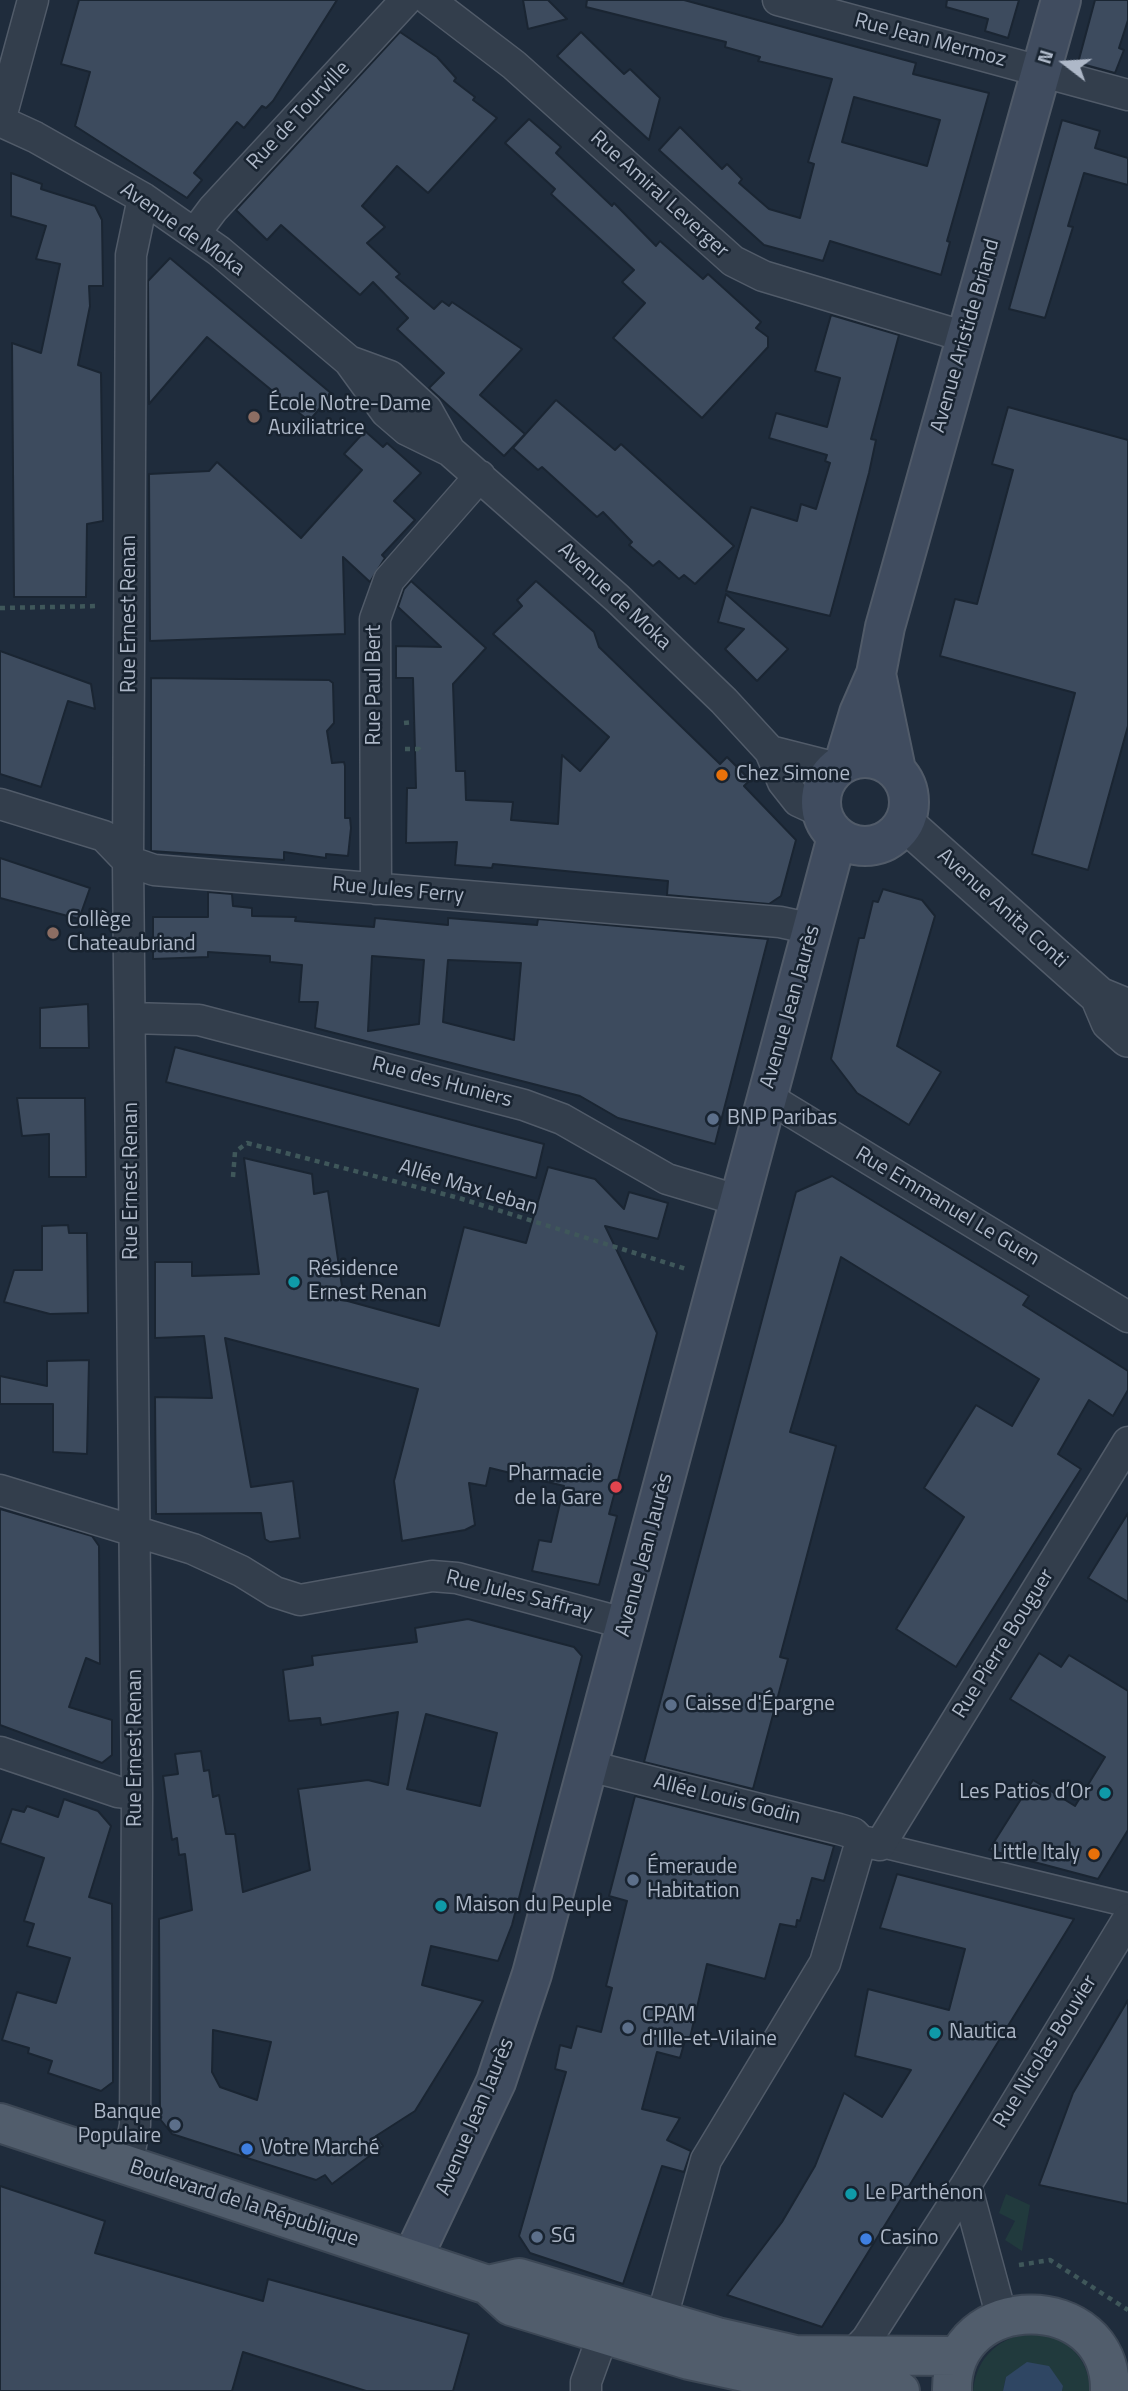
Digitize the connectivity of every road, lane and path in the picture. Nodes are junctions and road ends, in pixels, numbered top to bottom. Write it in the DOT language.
graph roads {
  1 [pos="33,0"];
  2 [pos="406,0"];
  3 [pos="429,0"];
  4 [pos="778,0"];
  5 [pos="1061,0"];
  6 [pos="1041,71"];
  7 [pos="1128,95"];
  8 [pos="0,121"];
  9 [pos="143,198"];
  10 [pos="195,233"];
  11 [pos="966,337"];
  12 [pos="480,476"];
  13 [pos="100,596"];
  14 [pos="0,608"];
  15 [pos="876,674"];
  16 [pos="415,749"];
  17 [pos="770,751"];
  18 [pos="421,753"];
  19 [pos="841,766"];
  20 [pos="896,770"];
  21 [pos="0,804"];
  22 [pos="905,823"];
  23 [pos="829,824"];
  24 [pos="128,861"];
  25 [pos="376,889"];
  26 [pos="813,929"];
  27 [pos="1114,1002"];
  28 [pos="131,1018"];
  29 [pos="1128,1038"];
  30 [pos="765,1100"];
  31 [pos="233,1177"];
  32 [pos="737,1200"];
  33 [pos="717,1278"];
  34 [pos="1128,1317"];
  35 [pos="1128,1442"];
  36 [pos="0,1490"];
  37 [pos="134,1529"];
  38 [pos="627,1623"];
  39 [pos="0,1752"];
  40 [pos="589,1766"];
  41 [pos="137,1794"];
  42 [pos="871,1843"];
  43 [pos="1128,1905"];
  44 [pos="1128,1919"];
  45 [pos="0,2123"];
  46 [pos="127,2165"];
  47 [pos="966,2185"];
  48 [pos="412,2259"];
  49 [pos="990,2272"];
  50 [pos="488,2285"];
  51 [pos="1128,2310"];
  52 [pos="1002,2318"];
  53 [pos="661,2322"];
  54 [pos="603,2335"];
  55 [pos="850,2357"];
  56 [pos="955,2374"];
  57 [pos="1116,2384"];
  58 [pos="586,2391"];
  59 [pos="900,2391"];
  1 -- 8 [label="street"];
  2 -- 10 [label="street, Rue de Tourville"];
  3 -- 11 [label="street, Rue Amiral Leverger"];
  4 -- 6 [label="street, Rue Jean Mermoz"];
  5 -- 6 [label="main road, Avenue Aristide Briand"];
  6 -- 7 [label="street, Rue Jean Mermoz"];
  6 -- 11 [label="main road, Avenue Aristide Briand"];
  8 -- 9 [label="street, Avenue de Moka"];
  9 -- 10 [label="street, Avenue de Moka"];
  9 -- 24 [label="street, Rue Ernest Renan"];
  10 -- 12 [label="street, Avenue de Moka"];
  11 -- 15 [label="main road, Avenue Aristide Briand"];
  12 -- 17 [label="street, Avenue de Moka"];
  12 -- 25 [label="street, Rue Paul Bert"];
  13 -- 14 [label="path"];
  15 -- 19 [label="main road, Avenue Aristide Briand"];
  15 -- 20 [label="main road, Avenue Aristide Briand"];
  16 -- 18 [label="path"];
  17 -- 19 [label="street"];
  17 -- 23 [label="street, Avenue de Moka"];
  19 -- 20 [label="main road"];
  19 -- 23 [label="main road"];
  20 -- 22 [label="main road"];
  21 -- 24 [label="street, Rue Jules Ferry"];
  22 -- 23 [label="main road"];
  22 -- 27 [label="street, Avenue Anita Conti"];
  23 -- 26 [label="main road, Avenue Jean Jaurès"];
  24 -- 25 [label="street, Rue Jules Ferry"];
  24 -- 28 [label="street, Rue Ernest Renan"];
  25 -- 26 [label="street, Rue Jules Ferry"];
  26 -- 30 [label="main road, Avenue Jean Jaurès"];
  27 -- 29 [label="street, Avenue Anita Conti"];
  28 -- 32 [label="street, Rue des Huniers"];
  28 -- 37 [label="street, Rue Ernest Renan"];
  30 -- 32 [label="main road, Avenue Jean Jaurès"];
  30 -- 34 [label="street, Rue Emmanuel Le Guen"];
  31 -- 33 [label="path, Allée Max Leban"];
  32 -- 33 [label="main road, Avenue Jean Jaurès"];
  33 -- 38 [label="main road, Avenue Jean Jaurès"];
  35 -- 42 [label="street, Rue Pierre Bouguer"];
  36 -- 37 [label="street, Rue Jules Saffray"];
  37 -- 38 [label="street, Rue Jules Saffray"];
  37 -- 41 [label="street, Rue Ernest Renan"];
  38 -- 40 [label="main road, Avenue Jean Jaurès"];
  39 -- 41 [label="street"];
  40 -- 42 [label="street, Allée Louis Godin"];
  40 -- 48 [label="main road, Avenue Jean Jaurès"];
  41 -- 46 [label="street, Rue Ernest Renan"];
  42 -- 43 [label="street"];
  42 -- 53 [label="street, Rue Pierre Bouguer"];
  44 -- 47 [label="street, Rue Nicolas Bouvier"];
  45 -- 46 [label="main road, Boulevard de la République"];
  46 -- 48 [label="main road, Boulevard de la République"];
  47 -- 49 [label="street"];
  47 -- 55 [label="street, Rue Nicolas Bouvier"];
  48 -- 50 [label="main road, Boulevard de la République"];
  49 -- 51 [label="path"];
  49 -- 52 [label="street"];
  50 -- 53 [label="main road, Boulevard de la République"];
  50 -- 54 [label="main road, Boulevard de la République"];
  52 -- 56 [label="main road"];
  52 -- 57 [label="main road"];
  53 -- 55 [label="main road, Boulevard de la République"];
  54 -- 58 [label="street"];
  54 -- 59 [label="main road, Boulevard de la République"];
  55 -- 56 [label="main road, Boulevard de la République"];
}
